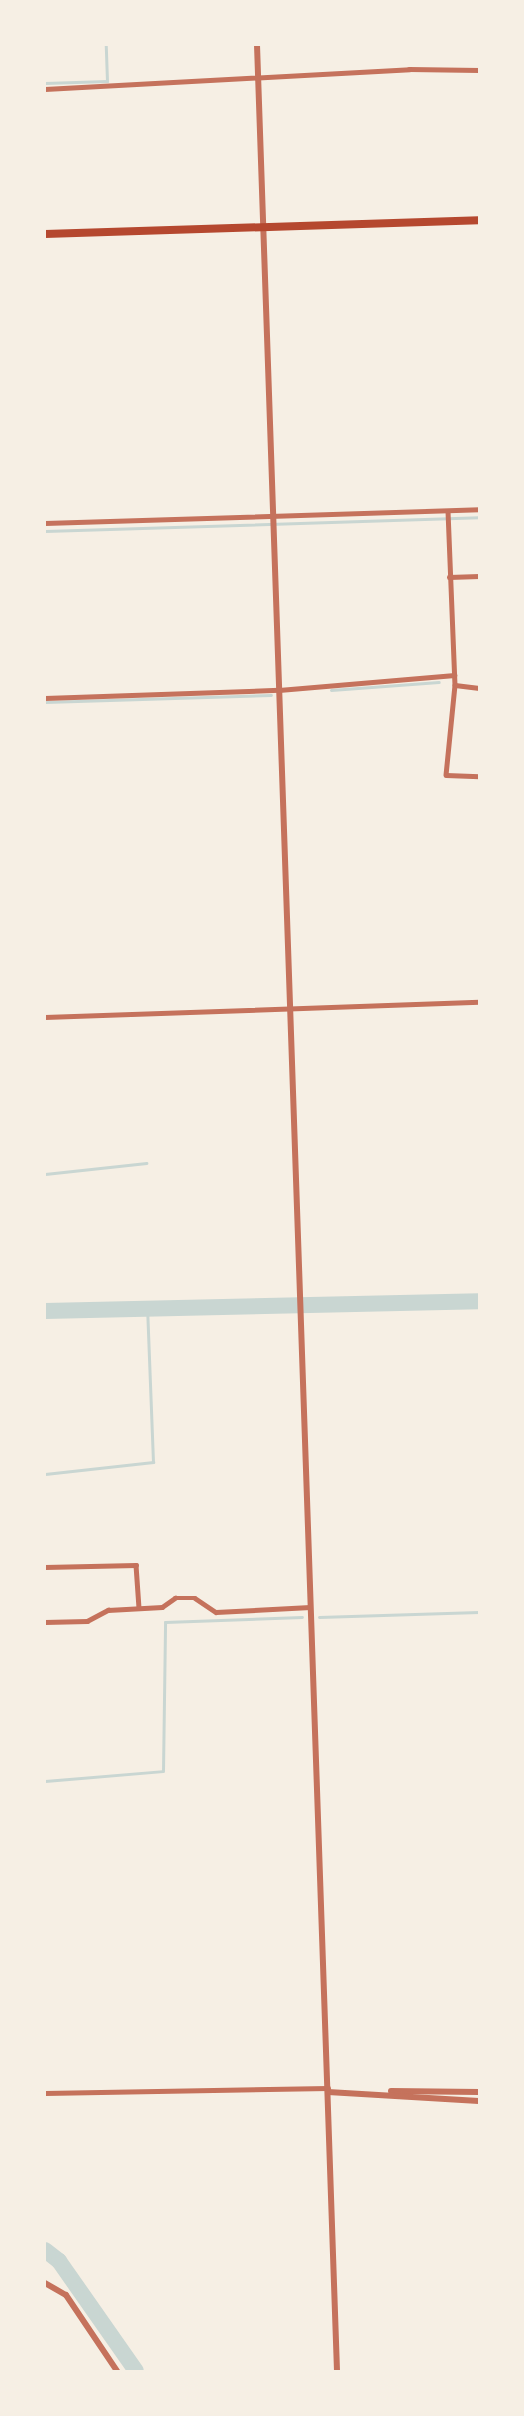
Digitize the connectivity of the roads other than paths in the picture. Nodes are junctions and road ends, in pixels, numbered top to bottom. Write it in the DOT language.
graph roads {
  1 [pos="257,45"];
  2 [pos="479,70"];
  3 [pos="258,77"];
  4 [pos="45,89"];
  5 [pos="479,220"];
  6 [pos="264,228"];
  7 [pos="45,234"];
  8 [pos="479,509"];
  9 [pos="448,513"];
  10 [pos="272,518"];
  11 [pos="45,523"];
  12 [pos="479,576"];
  13 [pos="449,577"];
  14 [pos="454,675"];
  15 [pos="454,685"];
  16 [pos="479,688"];
  17 [pos="279,690"];
  18 [pos="45,698"];
  19 [pos="479,776"];
  20 [pos="479,1002"];
  21 [pos="290,1008"];
  22 [pos="45,1017"];
  23 [pos="45,1567"];
  24 [pos="310,1607"];
  25 [pos="139,1608"];
  26 [pos="45,1622"];
  27 [pos="328,2090"];
  28 [pos="45,2092"];
  29 [pos="479,2092"];
  30 [pos="479,2101"];
  31 [pos="45,2283"];
  32 [pos="117,2371"];
  33 [pos="337,2371"];
  1 -- 3 [label="street"];
  2 -- 3 [label="street"];
  3 -- 4 [label="street"];
  3 -- 6 [label="street"];
  5 -- 6 [label="main road"];
  6 -- 7 [label="main road"];
  6 -- 10 [label="street"];
  8 -- 9 [label="street"];
  9 -- 10 [label="street"];
  9 -- 13 [label="street"];
  10 -- 11 [label="street"];
  10 -- 17 [label="street"];
  12 -- 13 [label="street"];
  13 -- 14 [label="street"];
  14 -- 15 [label="street"];
  14 -- 17 [label="street"];
  15 -- 16 [label="street"];
  15 -- 19 [label="street"];
  17 -- 18 [label="street"];
  17 -- 21 [label="street"];
  20 -- 21 [label="street"];
  21 -- 22 [label="street"];
  21 -- 24 [label="street"];
  23 -- 25 [label="street"];
  24 -- 25 [label="street"];
  24 -- 27 [label="street"];
  25 -- 26 [label="street"];
  27 -- 28 [label="street"];
  27 -- 29 [label="street"];
  27 -- 30 [label="street"];
  27 -- 33 [label="street"];
  31 -- 32 [label="street"];
}
